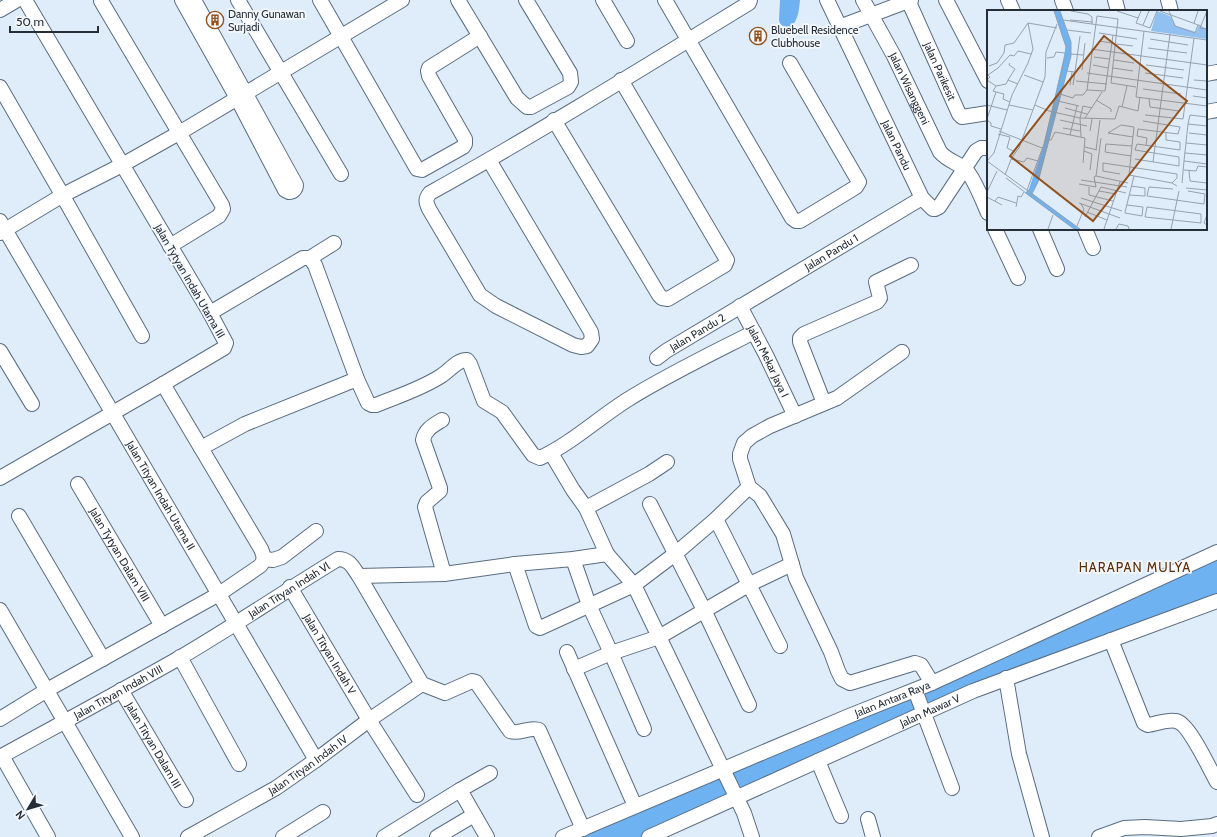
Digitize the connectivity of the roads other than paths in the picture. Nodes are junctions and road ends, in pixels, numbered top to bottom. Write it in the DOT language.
graph roads {
  1 [pos="17,0"];
  2 [pos="25,0"];
  3 [pos="182,0"];
  4 [pos="194,0"];
  5 [pos="238,0"];
  6 [pos="320,0"];
  7 [pos="402,0"];
  8 [pos="458,0"];
  9 [pos="526,0"];
  10 [pos="603,0"];
  11 [pos="665,0"];
  12 [pos="750,0"];
  13 [pos="827,0"];
  14 [pos="863,0"];
  15 [pos="909,0"];
  16 [pos="946,0"];
  17 [pos="1008,0"];
  18 [pos="1062,0"];
  19 [pos="1115,0"];
  20 [pos="1168,0"];
  21 [pos="101,1"];
  22 [pos="0,10"];
  23 [pos="1013,10"];
  24 [pos="1066,10"];
  25 [pos="1118,10"];
  26 [pos="1171,10"];
  27 [pos="871,15"];
  28 [pos="839,27"];
  29 [pos="480,36"];
  30 [pos="341,37"];
  31 [pos="689,40"];
  32 [pos="627,41"];
  33 [pos="790,63"];
  34 [pos="280,72"];
  35 [pos="1217,72"];
  36 [pos="1207,74"];
  37 [pos="987,79"];
  38 [pos="621,80"];
  39 [pos="0,87"];
  40 [pos="241,95"];
  41 [pos="1217,110"];
  42 [pos="1207,112"];
  43 [pos="987,113"];
  44 [pos="554,120"];
  45 [pos="179,133"];
  46 [pos="987,148"];
  47 [pos="489,160"];
  48 [pos="122,165"];
  49 [pos="965,169"];
  50 [pos="341,174"];
  51 [pos="63,195"];
  52 [pos="922,198"];
  53 [pos="987,211"];
  54 [pos="2,228"];
  55 [pos="995,230"];
  56 [pos="1040,230"];
  57 [pos="1085,230"];
  58 [pos="334,243"];
  59 [pos="170,246"];
  60 [pos="1093,248"];
  61 [pos="310,258"];
  62 [pos="911,265"];
  63 [pos="1057,269"];
  64 [pos="1018,278"];
  65 [pos="740,306"];
  66 [pos="210,313"];
  67 [pos="754,332"];
  68 [pos="142,336"];
  69 [pos="0,351"];
  70 [pos="902,352"];
  71 [pos="657,358"];
  72 [pos="357,379"];
  73 [pos="164,384"];
  74 [pos="824,403"];
  75 [pos="32,404"];
  76 [pos="113,413"];
  77 [pos="795,416"];
  78 [pos="442,420"];
  79 [pos="201,448"];
  80 [pos="551,453"];
  81 [pos="667,462"];
  82 [pos="0,478"];
  83 [pos="78,484"];
  84 [pos="749,487"];
  85 [pos="650,504"];
  86 [pos="586,508"];
  87 [pos="19,516"];
  88 [pos="716,519"];
  89 [pos="316,531"];
  90 [pos="1217,552"];
  91 [pos="607,554"];
  92 [pos="675,554"];
  93 [pos="264,559"];
  94 [pos="573,559"];
  95 [pos="515,564"];
  96 [pos="792,564"];
  97 [pos="444,574"];
  98 [pos="359,576"];
  99 [pos="750,584"];
  100 [pos="634,585"];
  101 [pos="290,587"];
  102 [pos="219,594"];
  103 [pos="1217,601"];
  104 [pos="589,605"];
  105 [pos="0,610"];
  106 [pos="704,610"];
  107 [pos="236,624"];
  108 [pos="162,626"];
  109 [pos="659,637"];
  110 [pos="1111,640"];
  111 [pos="780,646"];
  112 [pos="567,652"];
  113 [pos="611,653"];
  114 [pos="180,657"];
  115 [pos="103,658"];
  116 [pos="574,669"];
  117 [pos="1006,678"];
  118 [pos="932,683"];
  119 [pos="422,684"];
  120 [pos="47,690"];
  121 [pos="121,690"];
  122 [pos="917,694"];
  123 [pos="749,705"];
  124 [pos="924,713"];
  125 [pos="0,719"];
  126 [pos="369,720"];
  127 [pos="65,722"];
  128 [pos="644,729"];
  129 [pos="1,757"];
  130 [pos="316,760"];
  131 [pos="818,761"];
  132 [pos="239,764"];
  133 [pos="723,769"];
  134 [pos="490,773"];
  135 [pos="1217,782"];
  136 [pos="952,788"];
  137 [pos="460,790"];
  138 [pos="417,795"];
  139 [pos="737,798"];
  140 [pos="186,800"];
  141 [pos="635,806"];
  142 [pos="323,812"];
  143 [pos="474,815"];
  144 [pos="841,816"];
  145 [pos="868,819"];
  146 [pos="1217,824"];
  147 [pos="583,829"];
  148 [pos="1169,833"];
  149 [pos="48,837"];
  150 [pos="132,837"];
  151 [pos="188,837"];
  152 [pos="283,837"];
  153 [pos="384,837"];
  154 [pos="437,837"];
  155 [pos="487,837"];
  156 [pos="563,837"];
  157 [pos="649,837"];
  158 [pos="752,837"];
  159 [pos="873,837"];
  160 [pos="1042,837"];
  161 [pos="1099,837"];
  1 -- 22 [label="street"];
  2 -- 48 [label="street, Jalan Tytyan Indah Utama III"];
  3 -- 40 [label="street"];
  4 -- 40 [label="street"];
  5 -- 34 [label="street"];
  6 -- 30 [label="street"];
  7 -- 30 [label="street"];
  8 -- 29 [label="street"];
  9 -- 29 [label="street"];
  10 -- 32 [label="street"];
  11 -- 31 [label="street"];
  12 -- 31 [label="street"];
  13 -- 28 [label="street, Jalan Pandu"];
  14 -- 27 [label="street, Jalan Wisanggeni"];
  15 -- 27 [label="street"];
  15 -- 43 [label="street, Jalan Parikesit"];
  16 -- 37 [label="street"];
  17 -- 23 [label="street"];
  18 -- 24 [label="street"];
  19 -- 25 [label="street"];
  20 -- 26 [label="street"];
  21 -- 45 [label="street"];
  27 -- 28 [label="street"];
  27 -- 49 [label="street, Jalan Wisanggeni"];
  28 -- 52 [label="street, Jalan Pandu"];
  29 -- 30 [label="street"];
  30 -- 34 [label="street"];
  31 -- 33 [label="street"];
  31 -- 38 [label="street"];
  34 -- 40 [label="street"];
  34 -- 50 [label="street"];
  35 -- 36 [label="street"];
  38 -- 44 [label="street"];
  38 -- 44 [label="street"];
  39 -- 51 [label="street"];
  40 -- 40 [label="street"];
  40 -- 45 [label="street"];
  41 -- 42 [label="street"];
  44 -- 47 [label="street"];
  45 -- 48 [label="street"];
  45 -- 59 [label="street"];
  46 -- 49 [label="street"];
  47 -- 47 [label="street"];
  48 -- 51 [label="street"];
  48 -- 59 [label="street, Jalan Tytyan Indah Utama III"];
  49 -- 52 [label="street"];
  49 -- 53 [label="street"];
  51 -- 54 [label="street"];
  51 -- 68 [label="street"];
  52 -- 65 [label="street, Jalan Pandu 1"];
  54 -- 76 [label="street, Jalan Tityan Indah Utama II"];
  55 -- 64 [label="street"];
  56 -- 63 [label="street"];
  57 -- 60 [label="street"];
  58 -- 61 [label="street"];
  59 -- 66 [label="street, Jalan Tytyan Indah Utama III"];
  61 -- 66 [label="street"];
  61 -- 72 [label="street"];
  62 -- 74 [label="street"];
  65 -- 67 [label="street, Jalan Mekar Jaya I"];
  65 -- 71 [label="street, Jalan Pandu 2"];
  66 -- 73 [label="street, Jalan Tytyan Indah Utama III"];
  67 -- 77 [label="street, Jalan Mekar Jaya I"];
  67 -- 80 [label="street"];
  69 -- 75 [label="street"];
  70 -- 74 [label="street"];
  72 -- 79 [label="street"];
  72 -- 80 [label="street"];
  73 -- 76 [label="street, Jalan Tytyan Indah Utama III"];
  73 -- 79 [label="street"];
  74 -- 77 [label="street"];
  76 -- 82 [label="street, Jalan Tytyan Indah Utama III"];
  76 -- 102 [label="street, Jalan Tityan Indah Utama II"];
  77 -- 84 [label="street"];
  78 -- 97 [label="street"];
  79 -- 93 [label="street"];
  80 -- 86 [label="street"];
  81 -- 86 [label="street"];
  83 -- 108 [label="street, Jalan Tytyan Dalam VIII"];
  84 -- 88 [label="street"];
  84 -- 96 [label="street"];
  85 -- 92 [label="street"];
  86 -- 91 [label="street"];
  87 -- 115 [label="street"];
  88 -- 92 [label="street"];
  88 -- 99 [label="street"];
  89 -- 93 [label="street"];
  90 -- 118 [label="street, Jalan Antara Raya"];
  91 -- 94 [label="street"];
  91 -- 100 [label="street"];
  92 -- 100 [label="street"];
  92 -- 106 [label="street"];
  93 -- 102 [label="street"];
  94 -- 95 [label="street"];
  94 -- 104 [label="street"];
  95 -- 97 [label="street"];
  95 -- 104 [label="street"];
  96 -- 99 [label="street"];
  96 -- 118 [label="street"];
  97 -- 98 [label="street"];
  98 -- 101 [label="street, Jalan Tityan Indah Vl"];
  98 -- 119 [label="street"];
  99 -- 106 [label="street"];
  99 -- 111 [label="street"];
  100 -- 104 [label="street"];
  100 -- 109 [label="street"];
  101 -- 107 [label="street, Jalan Tityan Indah Vl"];
  101 -- 126 [label="street, Jalan Tityan Indah V"];
  102 -- 107 [label="street, Jalan Tityan Indah Utama II"];
  102 -- 108 [label="street"];
  103 -- 110 [label="street, Jalan Mawar V"];
  104 -- 113 [label="street"];
  105 -- 120 [label="street"];
  106 -- 109 [label="street"];
  106 -- 123 [label="street"];
  107 -- 114 [label="street, Jalan Tityan Indah VIII"];
  107 -- 130 [label="street, Jalan Tityan Indah Utama II"];
  108 -- 115 [label="street"];
  109 -- 113 [label="street"];
  109 -- 133 [label="street"];
  110 -- 117 [label="street, Jalan Mawar V"];
  110 -- 135 [label="street"];
  112 -- 116 [label="street"];
  113 -- 116 [label="street"];
  113 -- 128 [label="street"];
  114 -- 121 [label="street, Jalan Tityan Indah VIII"];
  114 -- 132 [label="street"];
  115 -- 120 [label="street"];
  116 -- 141 [label="street"];
  117 -- 124 [label="street, Jalan Mawar V"];
  117 -- 160 [label="street"];
  118 -- 122 [label="street, Jalan Antara Raya"];
  119 -- 126 [label="street, Jalan Tityan Indah IV"];
  119 -- 147 [label="street"];
  120 -- 125 [label="street"];
  120 -- 127 [label="street"];
  121 -- 127 [label="street, Jalan Tityan Indah VIII"];
  121 -- 140 [label="street, Jalan Tityan Dalam III"];
  122 -- 124 [label="street"];
  122 -- 133 [label="street, Jalan Antara Raya"];
  124 -- 131 [label="street, Jalan Mawar V"];
  124 -- 136 [label="street"];
  126 -- 130 [label="street, Jalan Tityan Indah IV"];
  126 -- 138 [label="street, Jalan Tityan Indah V"];
  127 -- 129 [label="street, Jalan Tityan Indah VIII"];
  127 -- 150 [label="street"];
  129 -- 149 [label="street"];
  130 -- 151 [label="street, Jalan Tityan Indah IV"];
  131 -- 139 [label="street, Jalan Mawar V"];
  131 -- 144 [label="street"];
  133 -- 139 [label="street"];
  133 -- 141 [label="street, Jalan Antara Raya"];
  134 -- 137 [label="street"];
  137 -- 143 [label="street"];
  137 -- 153 [label="street"];
  139 -- 157 [label="street, Jalan Mawar V"];
  139 -- 158 [label="street"];
  141 -- 147 [label="street, Jalan Antara Raya"];
  142 -- 152 [label="street"];
  143 -- 154 [label="street"];
  143 -- 155 [label="street"];
  145 -- 159 [label="street"];
  146 -- 148 [label="street"];
  147 -- 156 [label="street, Jalan Antara Raya"];
  148 -- 161 [label="street"];
}
